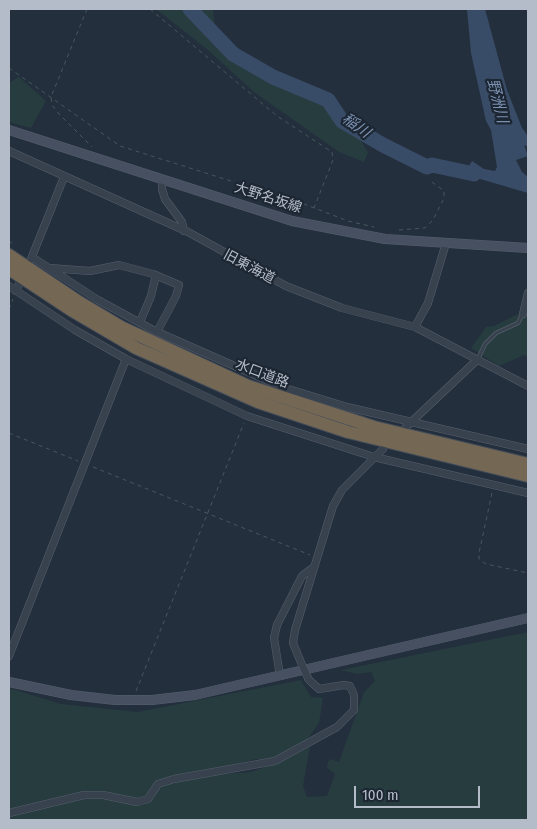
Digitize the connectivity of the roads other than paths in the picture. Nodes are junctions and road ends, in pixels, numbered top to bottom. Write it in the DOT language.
graph roads {
  1 [pos="9,130"];
  2 [pos="9,151"];
  3 [pos="64,177"];
  4 [pos="162,179"];
  5 [pos="184,230"];
  6 [pos="446,243"];
  7 [pos="528,248"];
  8 [pos="9,255"];
  9 [pos="50,268"];
  10 [pos="9,269"];
  11 [pos="156,275"];
  12 [pos="19,284"];
  13 [pos="9,286"];
  14 [pos="16,291"];
  15 [pos="528,293"];
  16 [pos="523,314"];
  17 [pos="140,322"];
  18 [pos="415,327"];
  19 [pos="157,332"];
  20 [pos="126,359"];
  21 [pos="477,360"];
  22 [pos="528,386"];
  23 [pos="412,421"];
  24 [pos="406,427"];
  25 [pos="383,449"];
  26 [pos="528,450"];
  27 [pos="374,457"];
  28 [pos="528,464"];
  29 [pos="528,476"];
  30 [pos="528,493"];
  31 [pos="314,567"];
  32 [pos="528,618"];
  33 [pos="9,656"];
  34 [pos="280,676"];
  35 [pos="9,682"];
  36 [pos="9,813"];
  1 -- 4 [label="main road, 大野名坂線"];
  2 -- 3 [label="street, 旧東海道"];
  3 -- 5 [label="street, 旧東海道"];
  3 -- 9 [label="street"];
  4 -- 5 [label="street"];
  4 -- 6 [label="main road, 大野名坂線"];
  5 -- 18 [label="street, 旧東海道"];
  6 -- 7 [label="main road, 大野名坂線"];
  6 -- 18 [label="street"];
  8 -- 28 [label="highway, 水口道路"];
  9 -- 11 [label="street"];
  9 -- 17 [label="street"];
  10 -- 29 [label="highway, 水口道路"];
  11 -- 17 [label="street"];
  11 -- 19 [label="street"];
  12 -- 14 [label="street"];
  13 -- 14 [label="street"];
  14 -- 20 [label="street"];
  15 -- 16 [label="street"];
  16 -- 21 [label="lane"];
  17 -- 19 [label="street"];
  18 -- 21 [label="street, 旧東海道"];
  19 -- 23 [label="street"];
  20 -- 27 [label="street"];
  20 -- 33 [label="street"];
  21 -- 22 [label="street, 旧東海道"];
  21 -- 23 [label="street"];
  23 -- 24 [label="street"];
  23 -- 26 [label="street"];
  25 -- 27 [label="street"];
  27 -- 30 [label="street"];
  27 -- 31 [label="street"];
  31 -- 34 [label="street"];
  31 -- 36 [label="street, bridge"];
  32 -- 34 [label="main road"];
  34 -- 35 [label="main road"];
}
